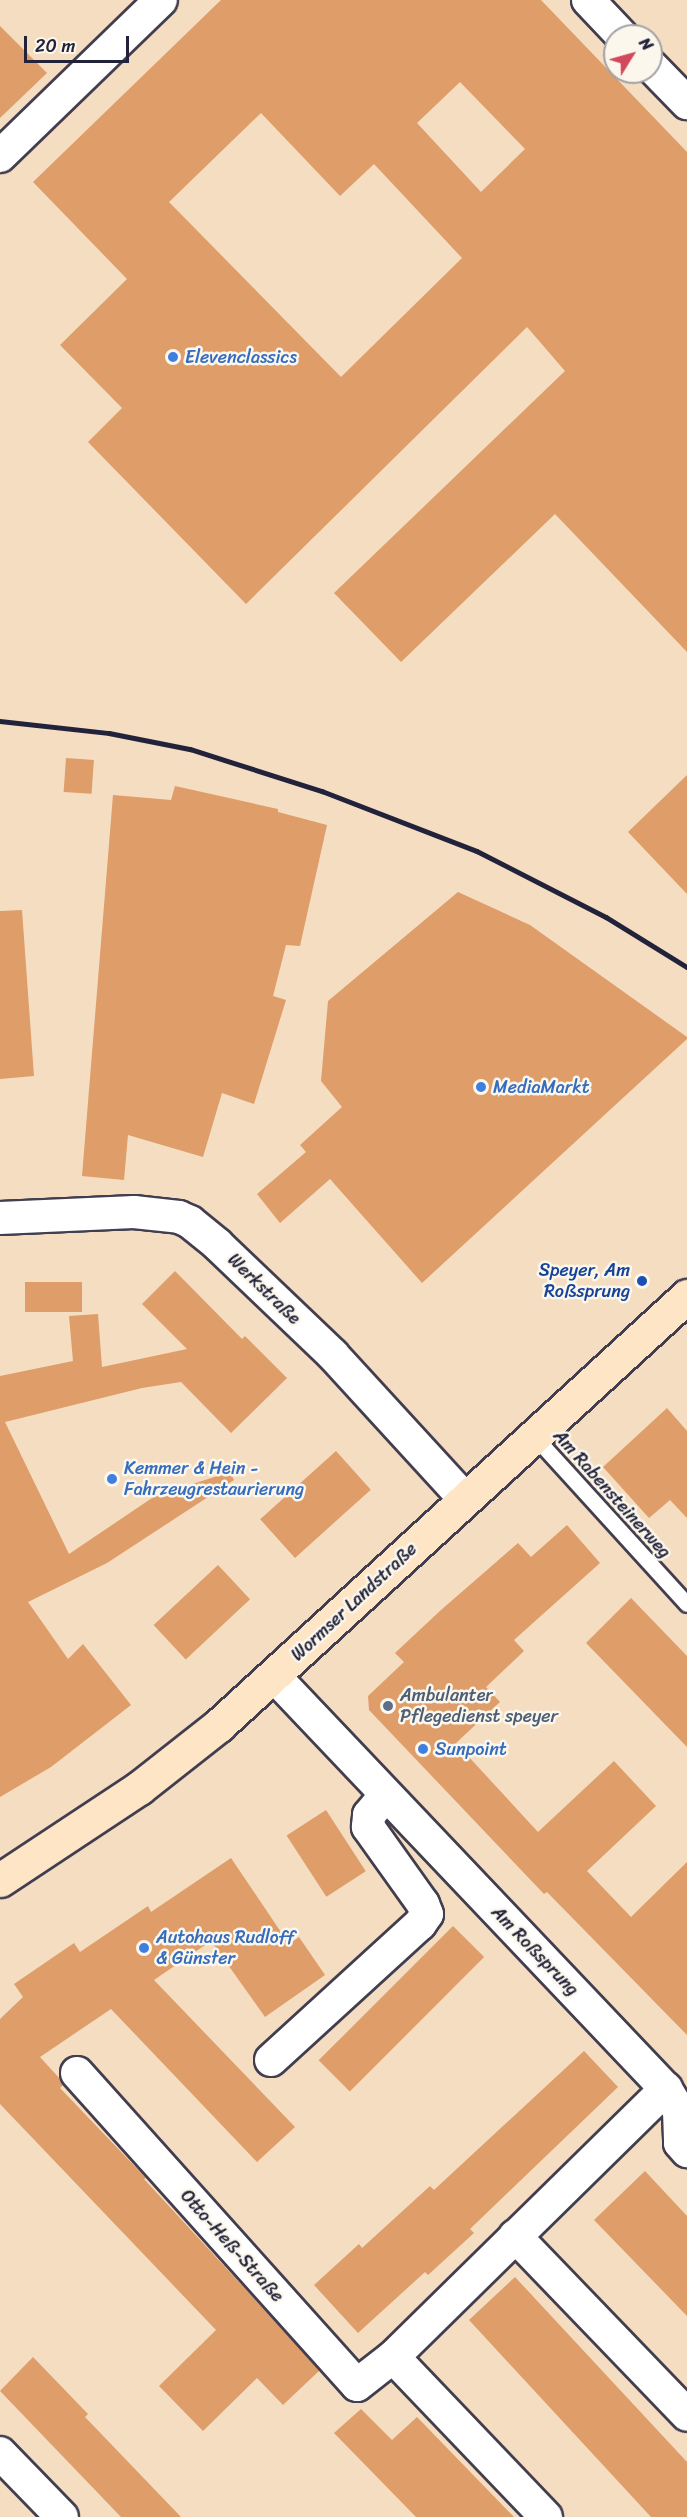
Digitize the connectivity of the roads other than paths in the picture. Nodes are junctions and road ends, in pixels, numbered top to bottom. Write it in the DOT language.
graph roads {
  1 [pos="161,0"];
  2 [pos="588,0"];
  3 [pos="611,24"];
  4 [pos="663,78"];
  5 [pos="687,103"];
  6 [pos="0,156"];
  7 [pos="0,1218"];
  8 [pos="687,1296"];
  9 [pos="534,1436"];
  10 [pos="465,1499"];
  11 [pos="687,1604"];
  12 [pos="274,1676"];
  13 [pos="386,1795"];
  14 [pos="0,1880"];
  15 [pos="271,2060"];
  16 [pos="76,2073"];
  17 [pos="677,2101"];
  18 [pos="687,2151"];
  19 [pos="516,2236"];
  20 [pos="393,2357"];
  21 [pos="687,2415"];
  22 [pos="0,2453"];
  23 [pos="62,2517"];
  24 [pos="546,2517"];
  1 -- 6 [label="street"];
  2 -- 3 [label="street"];
  4 -- 5 [label="street"];
  7 -- 10 [label="street, Werkstraße"];
  8 -- 9 [label="main road, Wormser Landstraße"];
  9 -- 10 [label="main road, Wormser Landstraße"];
  9 -- 11 [label="lane, Am Rabensteinerweg"];
  10 -- 12 [label="main road, Wormser Landstraße"];
  12 -- 13 [label="street, Am Roßsprung"];
  12 -- 14 [label="main road, Wormser Landstraße"];
  13 -- 15 [label="street"];
  13 -- 17 [label="street, Am Roßsprung"];
  16 -- 20 [label="street, Otto-Heß-Straße"];
  17 -- 18 [label="street"];
  17 -- 19 [label="street, Otto-Heß-Straße"];
  19 -- 20 [label="street, Otto-Heß-Straße"];
  19 -- 21 [label="street"];
  20 -- 24 [label="street"];
  22 -- 23 [label="street"];
}
